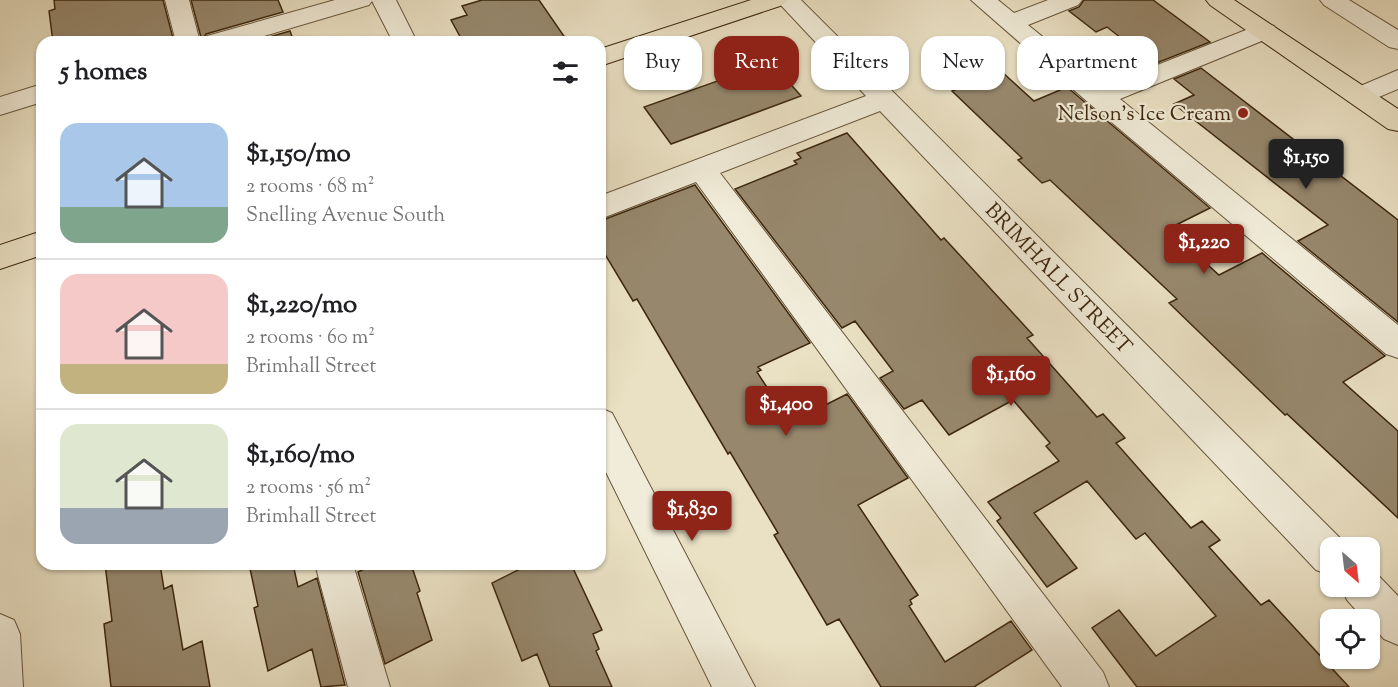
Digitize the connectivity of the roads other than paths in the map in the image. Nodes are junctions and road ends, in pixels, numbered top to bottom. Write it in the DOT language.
graph roads {
  1 [pos="177,0"];
  2 [pos="361,0"];
  3 [pos="384,0"];
  4 [pos="776,0"];
  5 [pos="788,0"];
  6 [pos="983,0"];
  7 [pos="1070,0"];
  8 [pos="1218,0"];
  9 [pos="1332,0"];
  10 [pos="1010,23"];
  11 [pos="1264,31"];
  12 [pos="186,36"];
  13 [pos="237,36"];
  14 [pos="402,36"];
  15 [pos="1398,41"];
  16 [pos="606,56"];
  17 [pos="1398,79"];
  18 [pos="36,95"];
  19 [pos="1360,96"];
  20 [pos="1099,98"];
  21 [pos="884,99"];
  22 [pos="0,106"];
  23 [pos="1398,122"];
  24 [pos="702,169"];
  25 [pos="606,206"];
  26 [pos="36,245"];
  27 [pos="0,257"];
  28 [pos="1398,344"];
  29 [pos="606,436"];
  30 [pos="1320,546"];
  31 [pos="336,570"];
  32 [pos="1371,597"];
  33 [pos="1398,625"];
  34 [pos="0,634"];
  35 [pos="2,687"];
  36 [pos="369,687"];
  37 [pos="734,687"];
  38 [pos="1088,687"];
  1 -- 12 [label="street"];
  2 -- 13 [label="street"];
  3 -- 14 [label="street"];
  4 -- 16 [label="main road"];
  5 -- 21 [label="street, BRIMHALL STREET"];
  6 -- 10 [label="street"];
  7 -- 10 [label="street"];
  8 -- 11 [label="main road"];
  9 -- 15 [label="street"];
  10 -- 20 [label="street"];
  11 -- 19 [label="main road"];
  11 -- 20 [label="street"];
  17 -- 19 [label="street"];
  18 -- 22 [label="street"];
  19 -- 23 [label="main road"];
  20 -- 28 [label="street"];
  21 -- 24 [label="street"];
  21 -- 30 [label="street, BRIMHALL STREET"];
  24 -- 25 [label="street"];
  24 -- 38 [label="street"];
  26 -- 27 [label="main road"];
  29 -- 37 [label="street"];
  31 -- 36 [label="street"];
  32 -- 33 [label="street"];
  34 -- 35 [label="street"];
}
